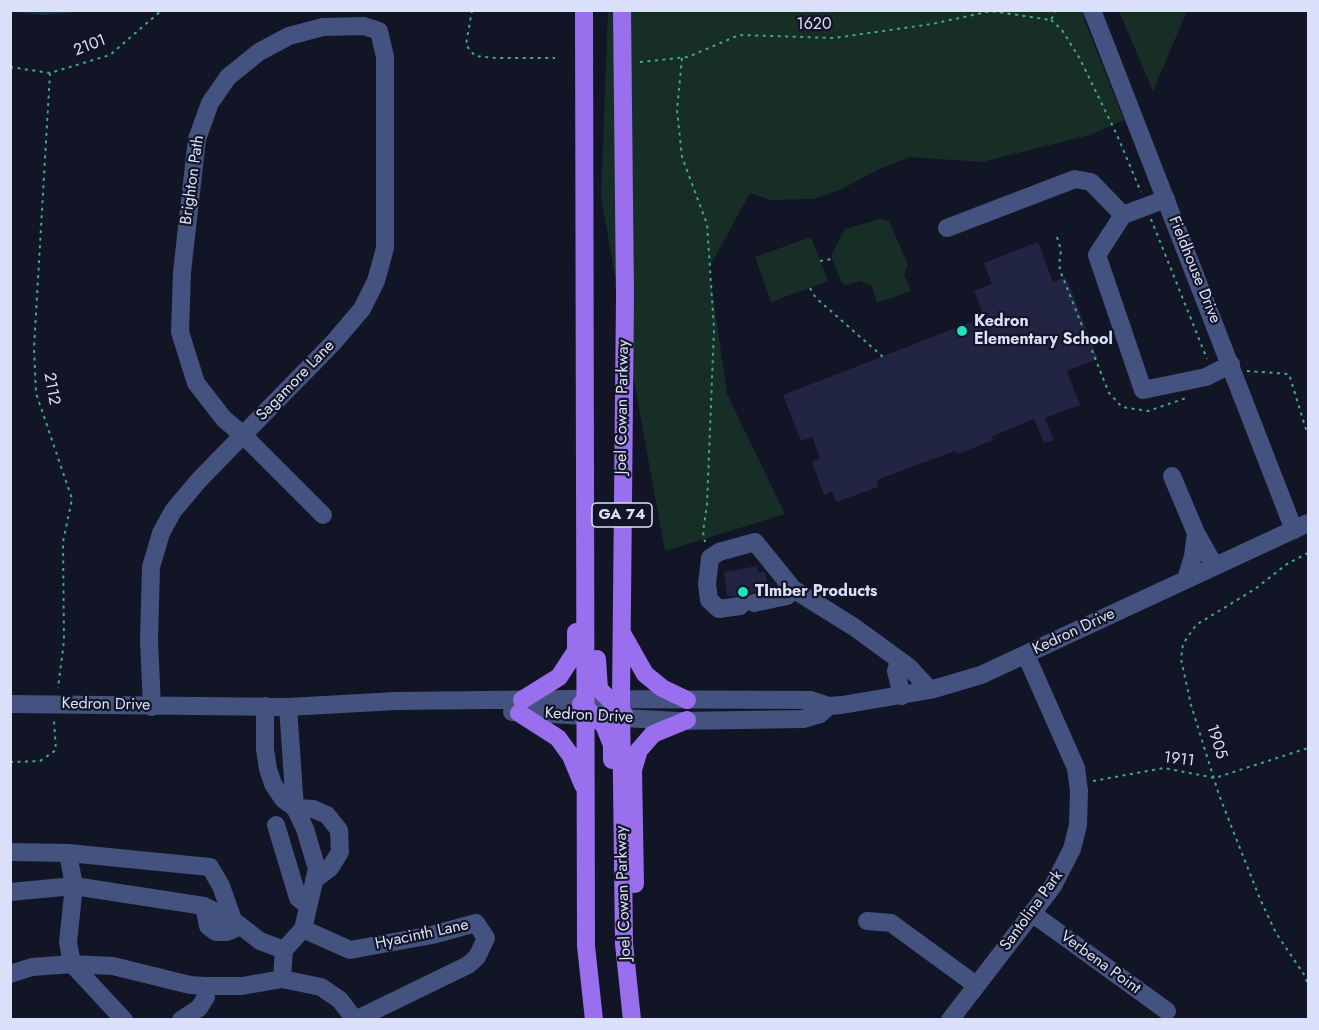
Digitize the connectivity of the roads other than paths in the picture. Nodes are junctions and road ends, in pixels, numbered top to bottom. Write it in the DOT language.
graph roads {
  1 [pos="584,10"];
  2 [pos="622,10"];
  3 [pos="1092,10"];
  4 [pos="379,32"];
  5 [pos="1166,199"];
  6 [pos="1123,215"];
  7 [pos="947,228"];
  8 [pos="1231,364"];
  9 [pos="243,435"];
  10 [pos="1172,476"];
  11 [pos="584,479"];
  12 [pos="584,505"];
  13 [pos="323,515"];
  14 [pos="1301,527"];
  15 [pos="1196,533"];
  16 [pos="1214,566"];
  17 [pos="1186,579"];
  18 [pos="793,589"];
  19 [pos="621,631"];
  20 [pos="1026,655"];
  21 [pos="899,660"];
  22 [pos="930,690"];
  23 [pos="902,696"];
  24 [pos="687,700"];
  25 [pos="10,704"];
  26 [pos="265,706"];
  27 [pos="521,706"];
  28 [pos="829,706"];
  29 [pos="152,707"];
  30 [pos="288,707"];
  31 [pos="586,708"];
  32 [pos="620,710"];
  33 [pos="687,720"];
  34 [pos="586,794"];
  35 [pos="296,808"];
  36 [pos="276,825"];
  37 [pos="10,852"];
  38 [pos="68,853"];
  39 [pos="314,880"];
  40 [pos="74,886"];
  41 [pos="10,892"];
  42 [pos="308,906"];
  43 [pos="1033,914"];
  44 [pos="867,921"];
  45 [pos="237,923"];
  46 [pos="303,929"];
  47 [pos="624,944"];
  48 [pos="284,950"];
  49 [pos="72,964"];
  50 [pos="10,974"];
  51 [pos="282,979"];
  52 [pos="976,985"];
  53 [pos="205,986"];
  54 [pos="1167,1011"];
  55 [pos="124,1020"];
  56 [pos="181,1020"];
  57 [pos="594,1020"];
  58 [pos="632,1020"];
  59 [pos="950,1020"];
  1 -- 11 [label="main road, GA 74"];
  2 -- 19 [label="main road, Joel Cowan Parkway / GA 74"];
  3 -- 5 [label="street, Fieldhouse Drive"];
  4 -- 9 [label="street, Sagamore Lane"];
  4 -- 9 [label="street, Brighton Path"];
  5 -- 6 [label="street"];
  5 -- 8 [label="street, Fieldhouse Drive"];
  6 -- 7 [label="street"];
  6 -- 8 [label="street"];
  8 -- 14 [label="street, Fieldhouse Drive"];
  9 -- 13 [label="street, Brighton Path"];
  9 -- 29 [label="street, Sagamore Lane"];
  10 -- 15 [label="street"];
  11 -- 12 [label="main road, GA 74"];
  11 -- 32 [label="main road"];
  12 -- 27 [label="main road"];
  12 -- 31 [label="main road, GA 74"];
  14 -- 16 [label="street, Kedron Drive"];
  15 -- 16 [label="street"];
  15 -- 17 [label="street"];
  16 -- 17 [label="street, Kedron Drive"];
  17 -- 20 [label="street, Kedron Drive"];
  18 -- 18 [label="street"];
  18 -- 21 [label="street"];
  19 -- 24 [label="main road"];
  19 -- 32 [label="main road, Joel Cowan Parkway / GA 74"];
  20 -- 22 [label="street, Kedron Drive"];
  20 -- 43 [label="street, Santolina Park"];
  21 -- 22 [label="street"];
  21 -- 23 [label="street"];
  22 -- 23 [label="street, Kedron Drive"];
  23 -- 28 [label="street, Kedron Drive"];
  24 -- 28 [label="street, Kedron Drive"];
  24 -- 32 [label="street, Kedron Drive"];
  25 -- 29 [label="street, Kedron Drive"];
  26 -- 29 [label="street, Kedron Drive"];
  26 -- 30 [label="street, Kedron Drive"];
  26 -- 35 [label="street"];
  27 -- 30 [label="street, Kedron Drive"];
  27 -- 31 [label="street, Kedron Drive"];
  27 -- 34 [label="main road"];
  28 -- 33 [label="street, Kedron Drive"];
  30 -- 35 [label="street"];
  31 -- 32 [label="street, Kedron Drive"];
  31 -- 34 [label="main road, GA 74"];
  31 -- 47 [label="main road"];
  32 -- 33 [label="street, Kedron Drive"];
  32 -- 47 [label="main road, Joel Cowan Parkway / GA 74"];
  33 -- 47 [label="main road"];
  34 -- 57 [label="main road, GA 74"];
  35 -- 39 [label="street"];
  35 -- 39 [label="street"];
  36 -- 42 [label="street"];
  37 -- 38 [label="street"];
  38 -- 40 [label="street"];
  38 -- 45 [label="street"];
  39 -- 42 [label="street"];
  40 -- 41 [label="street"];
  40 -- 45 [label="street"];
  40 -- 49 [label="street"];
  42 -- 46 [label="street"];
  43 -- 52 [label="street, Santolina Park"];
  43 -- 54 [label="street, Verbena Point"];
  44 -- 52 [label="street"];
  45 -- 48 [label="street"];
  46 -- 48 [label="street"];
  46 -- 51 [label="street, Hyacinth Lane"];
  47 -- 58 [label="main road, Joel Cowan Parkway / GA 74"];
  48 -- 51 [label="street"];
  49 -- 50 [label="street, Hyacinth Lane"];
  49 -- 53 [label="street, Hyacinth Lane"];
  49 -- 55 [label="street"];
  51 -- 53 [label="street, Hyacinth Lane"];
  52 -- 59 [label="street, Santolina Park"];
  53 -- 56 [label="street"];
}
